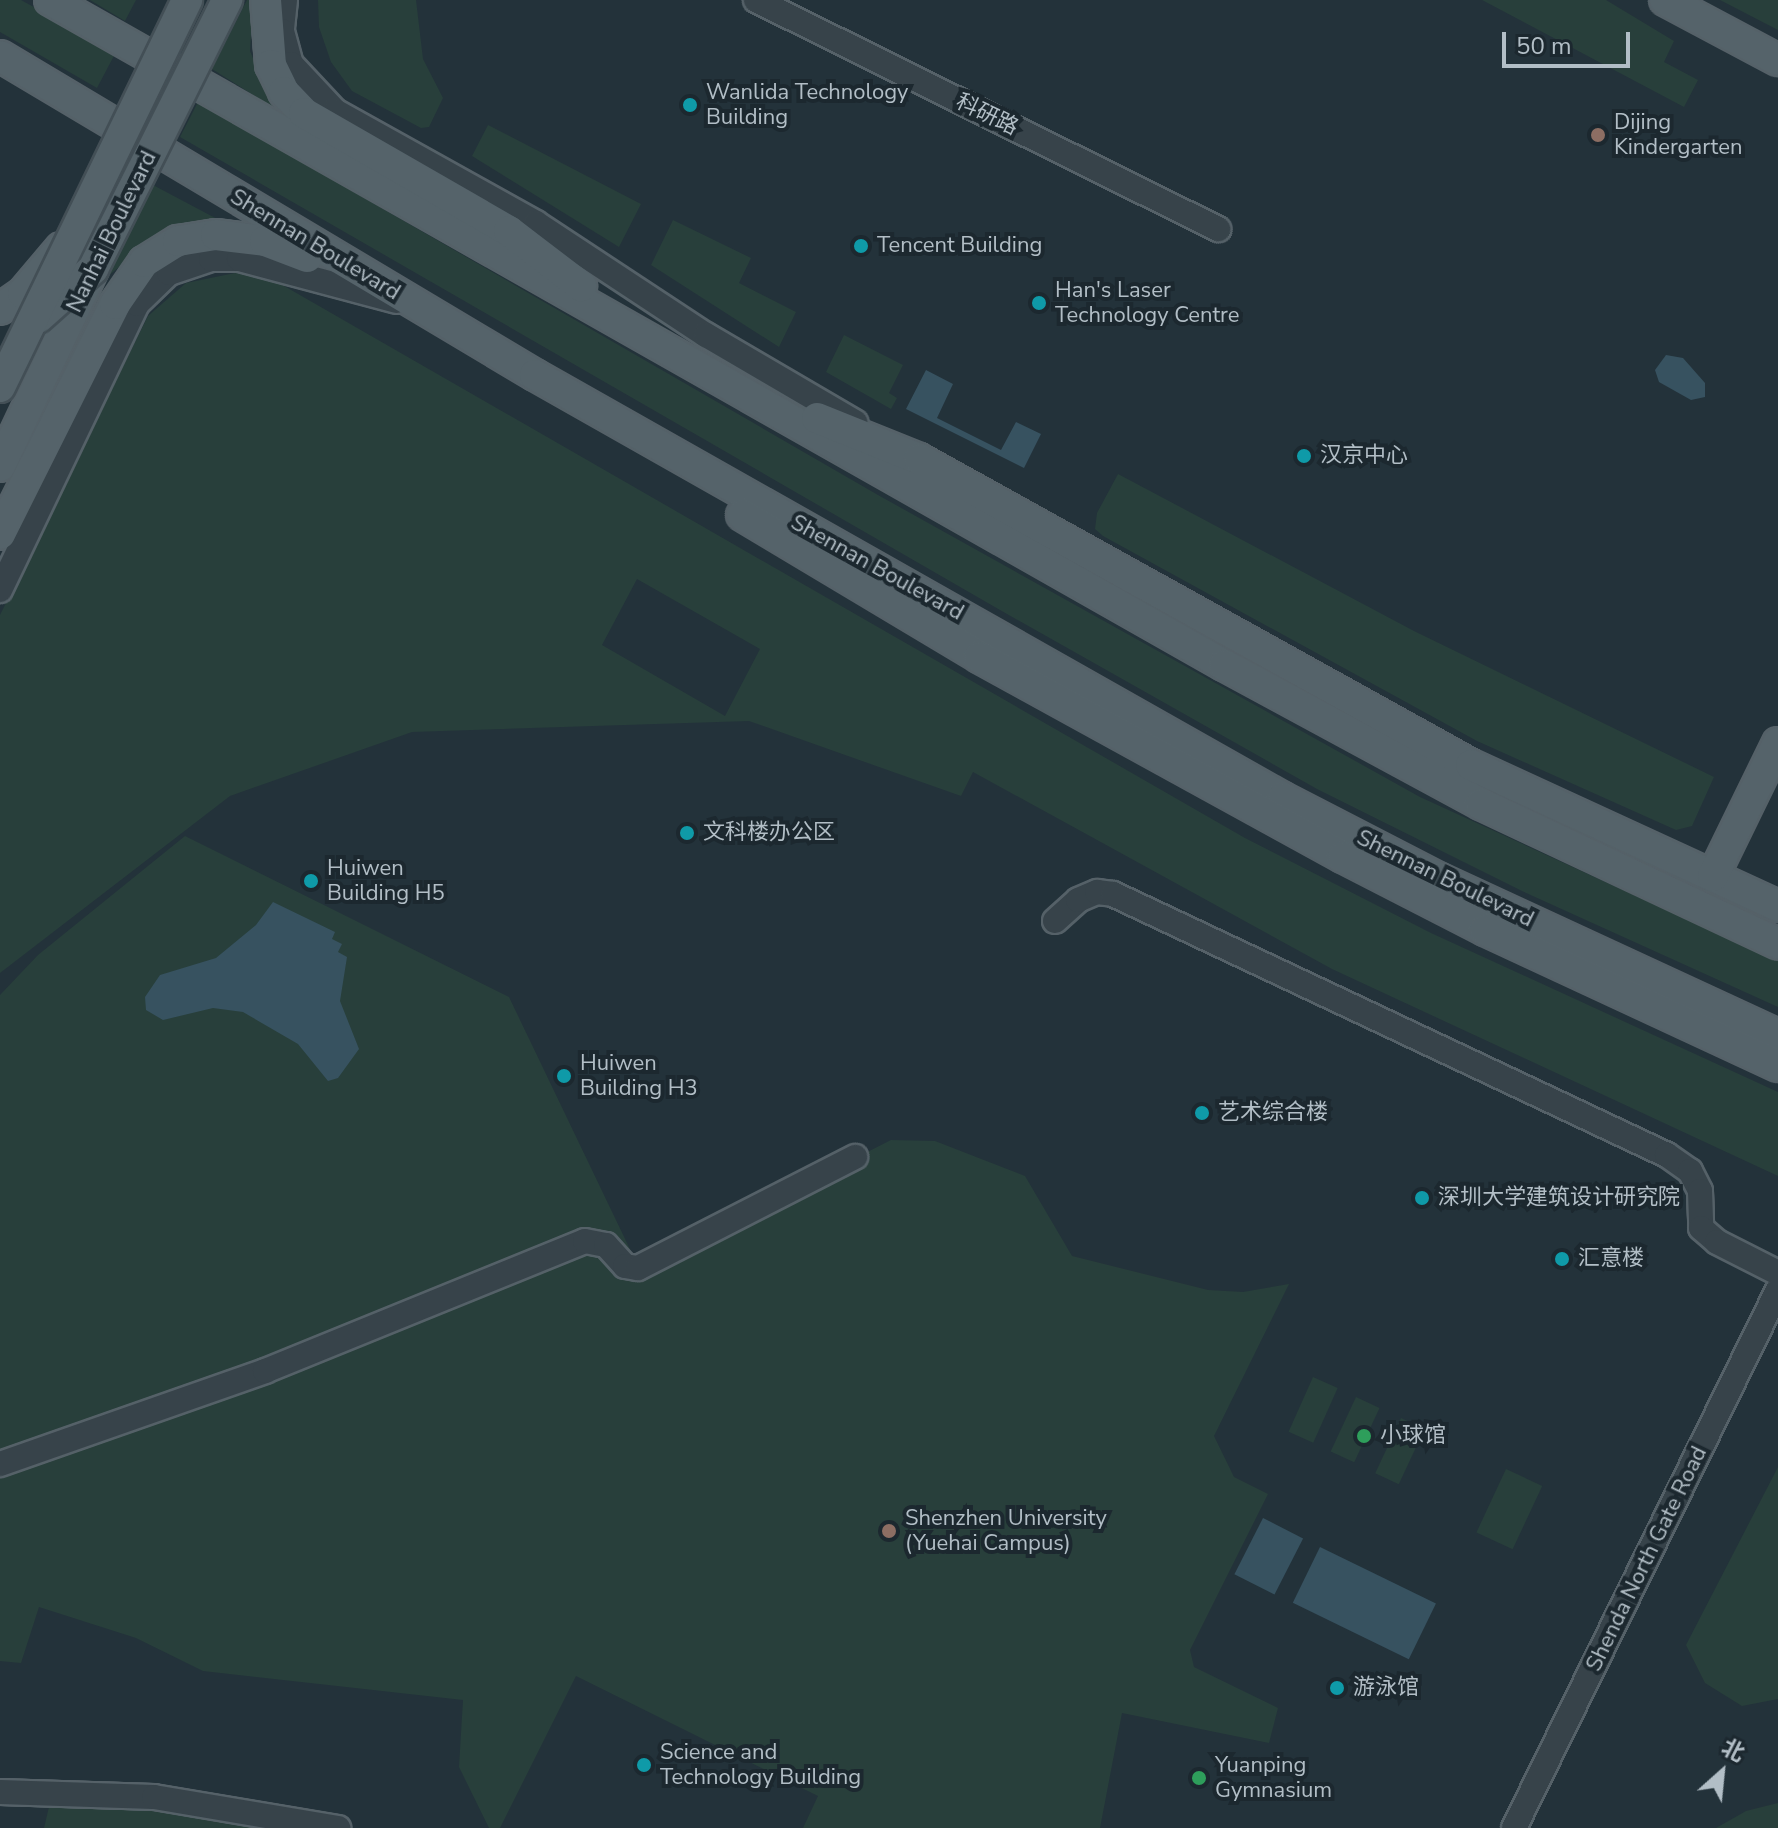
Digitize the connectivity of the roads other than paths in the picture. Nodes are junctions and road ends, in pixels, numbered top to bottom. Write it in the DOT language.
graph roads {
  1 [pos="50,0"];
  2 [pos="187,0"];
  3 [pos="227,0"];
  4 [pos="266,0"];
  5 [pos="285,0"];
  6 [pos="756,0"];
  7 [pos="1665,0"];
  8 [pos="0,36"];
  9 [pos="0,56"];
  10 [pos="1778,60"];
  11 [pos="0,65"];
  12 [pos="38,78"];
  13 [pos="76,226"];
  14 [pos="1218,229"];
  15 [pos="93,269"];
  16 [pos="415,306"];
  17 [pos="0,309"];
  18 [pos="0,341"];
  19 [pos="657,347"];
  20 [pos="700,371"];
  21 [pos="535,375"];
  22 [pos="0,387"];
  23 [pos="919,459"];
  24 [pos="0,466"];
  25 [pos="6,520"];
  26 [pos="808,530"];
  27 [pos="0,590"];
  28 [pos="889,605"];
  29 [pos="979,657"];
  30 [pos="1224,665"];
  31 [pos="1107,698"];
  32 [pos="1354,704"];
  33 [pos="1778,743"];
  34 [pos="1471,765"];
  35 [pos="1343,857"];
  36 [pos="1713,876"];
  37 [pos="1778,906"];
  38 [pos="1716,916"];
  39 [pos="1055,921"];
  40 [pos="1778,944"];
  41 [pos="1657,980"];
  42 [pos="1778,1035"];
  43 [pos="1778,1066"];
  44 [pos="855,1157"];
  45 [pos="1778,1273"];
  46 [pos="1778,1290"];
  47 [pos="0,1464"];
  48 [pos="0,1792"];
  49 [pos="338,1828"];
  50 [pos="1514,1828"];
  1 -- 19 [label="main road"];
  2 -- 13 [label="main road, Nanhai Boulevard, bridge"];
  3 -- 15 [label="main road, Nanhai Boulevard, bridge"];
  4 -- 19 [label="main road"];
  5 -- 23 [label="street"];
  6 -- 14 [label="street, 科研路"];
  7 -- 10 [label="main road"];
  8 -- 12 [label="main road"];
  9 -- 12 [label="main road, Shennan Boulevard"];
  11 -- 12 [label="main road"];
  12 -- 16 [label="main road, Shennan Boulevard"];
  13 -- 17 [label="main road, bridge"];
  13 -- 22 [label="main road, Nanhai Boulevard, bridge"];
  15 -- 18 [label="main road, bridge"];
  15 -- 24 [label="main road, Nanhai Boulevard"];
  16 -- 21 [label="main road, Shennan Boulevard"];
  16 -- 25 [label="main road"];
  16 -- 27 [label="street"];
  19 -- 20 [label="main road"];
  20 -- 23 [label="main road"];
  20 -- 30 [label="main road"];
  21 -- 26 [label="main road, Shennan Boulevard"];
  21 -- 28 [label="main road"];
  23 -- 32 [label="main road"];
  26 -- 28 [label="main road"];
  26 -- 31 [label="main road, Shennan Boulevard"];
  28 -- 29 [label="main road"];
  29 -- 31 [label="main road"];
  29 -- 35 [label="main road"];
  30 -- 32 [label="main road"];
  30 -- 38 [label="main road"];
  31 -- 41 [label="main road, Shennan Boulevard"];
  32 -- 34 [label="main road"];
  33 -- 36 [label="main road"];
  34 -- 36 [label="main road"];
  34 -- 38 [label="main road"];
  35 -- 41 [label="main road"];
  35 -- 43 [label="main road"];
  36 -- 37 [label="main road"];
  38 -- 40 [label="main road"];
  39 -- 45 [label="street"];
  41 -- 42 [label="main road, Shennan Boulevard"];
  44 -- 47 [label="street"];
  46 -- 50 [label="street, Shenda North Gate Road"];
  48 -- 49 [label="street"];
}
